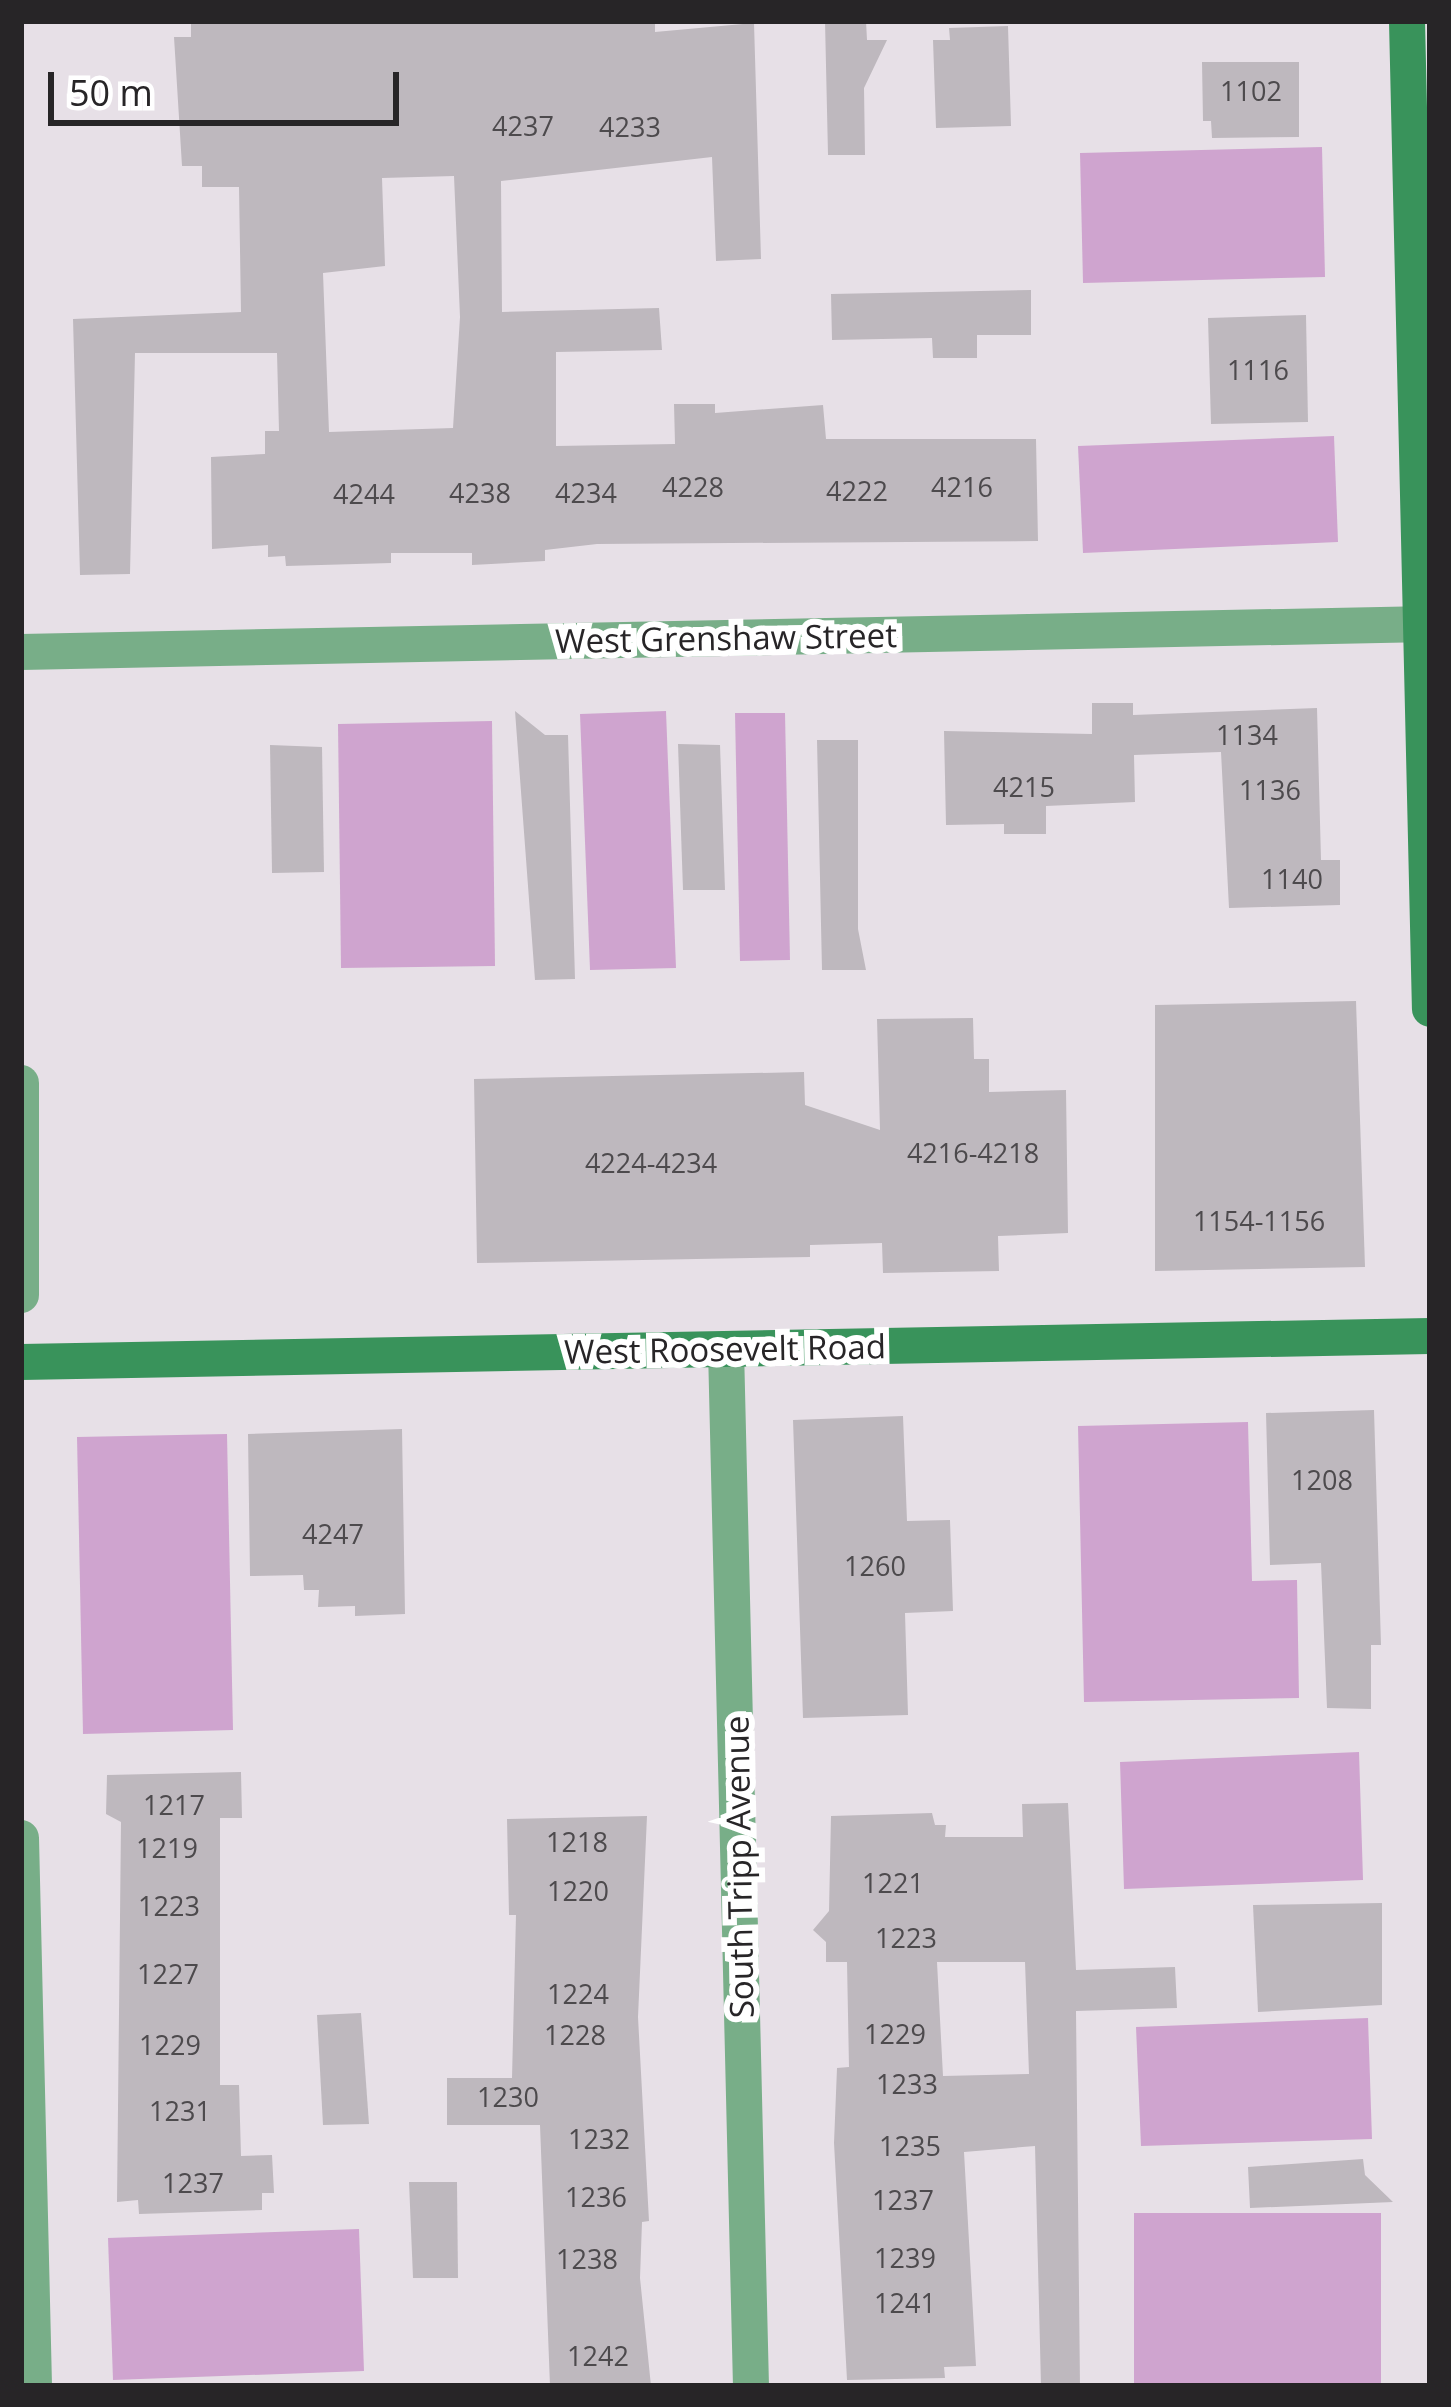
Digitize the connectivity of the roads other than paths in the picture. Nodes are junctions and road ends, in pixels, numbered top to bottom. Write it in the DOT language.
graph roads {
  1 [pos="1407,21"];
  2 [pos="1426,624"];
  3 [pos="21,652"];
  4 [pos="1430,1010"];
  5 [pos="21,1083"];
  6 [pos="21,1295"];
  7 [pos="1430,1336"];
  8 [pos="726,1349"];
  9 [pos="21,1362"];
  10 [pos="21,1838"];
  11 [pos="34,2386"];
  12 [pos="751,2386"];
  1 -- 2 [label="main road"];
  2 -- 3 [label="street, West Grenshaw Street"];
  2 -- 4 [label="main road"];
  5 -- 6 [label="street"];
  7 -- 8 [label="main road, West Roosevelt Road"];
  8 -- 9 [label="main road, West Roosevelt Road"];
  8 -- 12 [label="street, South Tripp Avenue"];
  10 -- 11 [label="street"];
}
